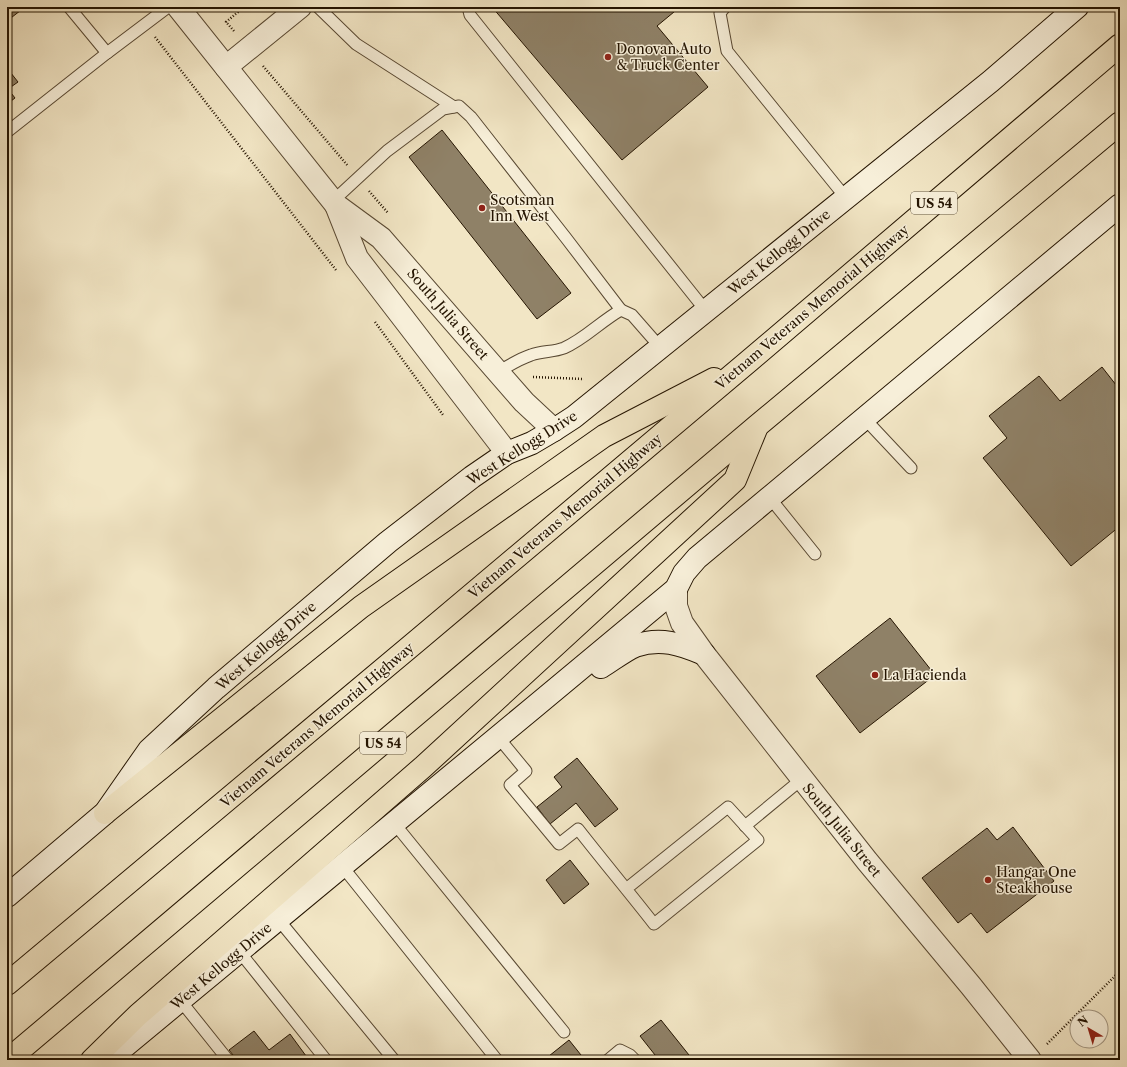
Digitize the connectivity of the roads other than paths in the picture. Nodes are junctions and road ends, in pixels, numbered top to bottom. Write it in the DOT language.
graph roads {
  1 [pos="69,7"];
  2 [pos="168,7"];
  3 [pos="178,7"];
  4 [pos="300,7"];
  5 [pos="318,7"];
  6 [pos="468,7"];
  7 [pos="725,7"];
  8 [pos="1077,7"];
  9 [pos="1120,44"];
  10 [pos="107,53"];
  11 [pos="226,67"];
  12 [pos="454,107"];
  13 [pos="1120,122"];
  14 [pos="7,132"];
  15 [pos="846,198"];
  16 [pos="335,203"];
  17 [pos="1120,206"];
  18 [pos="621,310"];
  19 [pos="706,311"];
  20 [pos="660,347"];
  21 [pos="749,360"];
  22 [pos="506,368"];
  23 [pos="865,419"];
  24 [pos="757,426"];
  25 [pos="554,430"];
  26 [pos="507,453"];
  27 [pos="911,468"];
  28 [pos="770,498"];
  29 [pos="815,554"];
  30 [pos="676,589"];
  31 [pos="704,654"];
  32 [pos="534,708"];
  33 [pos="498,738"];
  34 [pos="802,779"];
  35 [pos="105,813"];
  36 [pos="394,823"];
  37 [pos="745,826"];
  38 [pos="342,866"];
  39 [pos="626,889"];
  40 [pos="7,896"];
  41 [pos="278,918"];
  42 [pos="239,951"];
  43 [pos="7,984"];
  44 [pos="180,1000"];
  45 [pos="564,1032"];
  46 [pos="1036,1054"];
  47 [pos="8,1060"];
  48 [pos="92,1060"];
  49 [pos="108,1060"];
  50 [pos="228,1060"];
  51 [pos="326,1060"];
  52 [pos="394,1060"];
  53 [pos="497,1060"];
  54 [pos="608,1060"];
  55 [pos="635,1060"];
  1 -- 10 [label="lane"];
  2 -- 10 [label="lane"];
  3 -- 11 [label="main road, South Julia Street"];
  4 -- 11 [label="main road"];
  5 -- 12 [label="lane"];
  6 -- 19 [label="lane"];
  7 -- 15 [label="lane"];
  8 -- 15 [label="main road, West Kellogg Drive"];
  9 -- 21 [label="highway, Vietnam Veterans Memorial Highway / US 54"];
  10 -- 14 [label="lane"];
  11 -- 16 [label="main road, South Julia Street"];
  12 -- 16 [label="lane"];
  12 -- 18 [label="lane"];
  13 -- 24 [label="highway, US 54"];
  15 -- 19 [label="main road, West Kellogg Drive"];
  16 -- 22 [label="main road, South Julia Street"];
  16 -- 26 [label="main road, South Julia Street"];
  17 -- 23 [label="main road, West Kellogg Drive"];
  18 -- 20 [label="lane"];
  18 -- 22 [label="lane"];
  19 -- 20 [label="main road, West Kellogg Drive"];
  20 -- 25 [label="main road, West Kellogg Drive"];
  21 -- 35 [label="highway"];
  21 -- 43 [label="highway, Vietnam Veterans Memorial Highway / US 54"];
  22 -- 25 [label="main road, South Julia Street"];
  23 -- 27 [label="lane"];
  23 -- 28 [label="main road, West Kellogg Drive"];
  24 -- 47 [label="highway, US 54"];
  24 -- 48 [label="highway"];
  25 -- 26 [label="main road, West Kellogg Drive"];
  26 -- 35 [label="main road, West Kellogg Drive"];
  28 -- 29 [label="lane"];
  28 -- 30 [label="main road, West Kellogg Drive"];
  30 -- 31 [label="main road, South Julia Street"];
  30 -- 32 [label="main road, West Kellogg Drive"];
  31 -- 32 [label="main road"];
  31 -- 34 [label="main road, South Julia Street"];
  32 -- 33 [label="main road, West Kellogg Drive"];
  33 -- 36 [label="main road, West Kellogg Drive"];
  33 -- 39 [label="lane"];
  34 -- 37 [label="lane"];
  34 -- 46 [label="main road, South Julia Street"];
  35 -- 40 [label="main road, West Kellogg Drive"];
  36 -- 38 [label="main road, West Kellogg Drive"];
  36 -- 45 [label="lane"];
  37 -- 39 [label="lane"];
  37 -- 39 [label="lane"];
  38 -- 41 [label="main road, West Kellogg Drive"];
  38 -- 53 [label="lane"];
  41 -- 42 [label="main road, West Kellogg Drive"];
  41 -- 52 [label="lane"];
  42 -- 44 [label="main road, West Kellogg Drive"];
  42 -- 51 [label="lane"];
  44 -- 49 [label="main road, West Kellogg Drive"];
  44 -- 50 [label="lane"];
  54 -- 55 [label="lane"];
}
